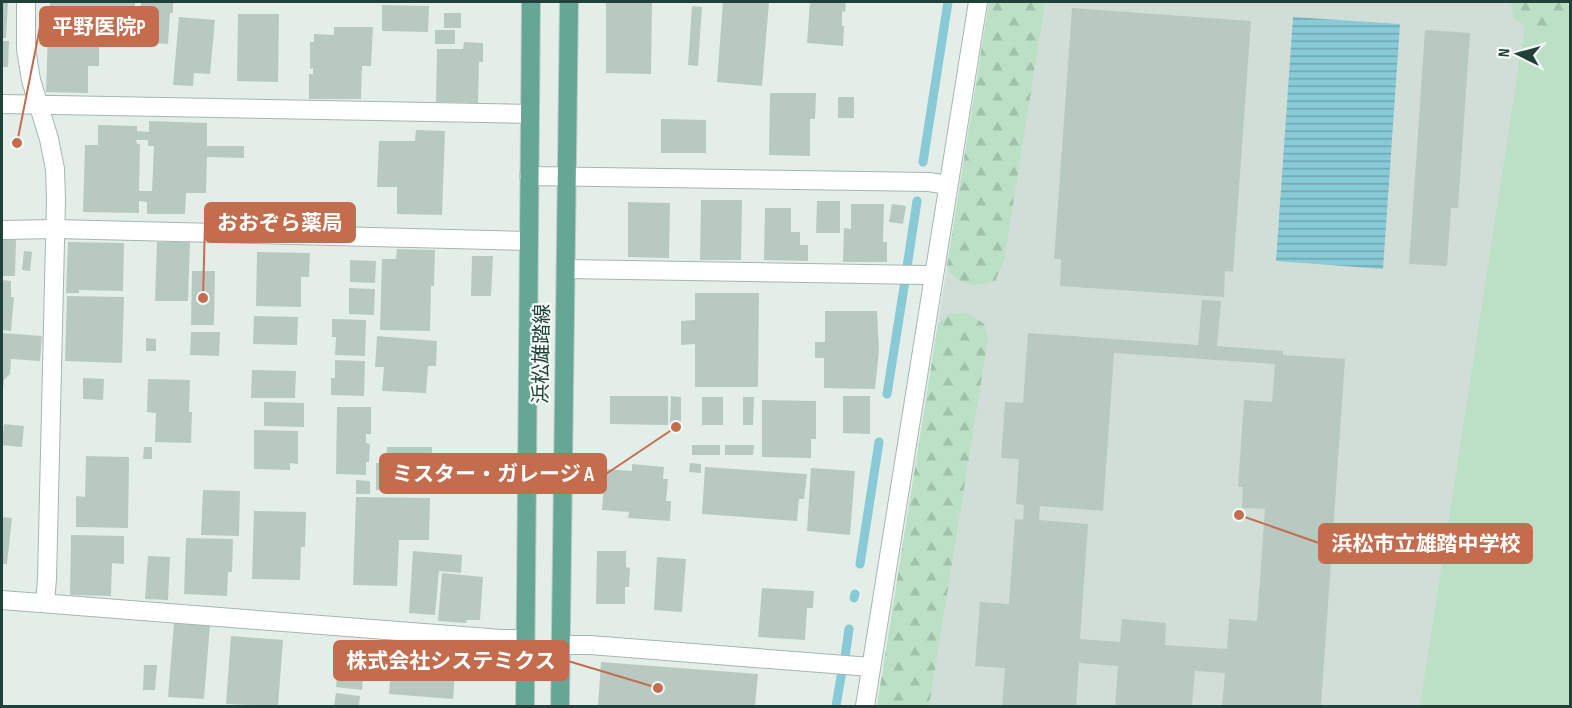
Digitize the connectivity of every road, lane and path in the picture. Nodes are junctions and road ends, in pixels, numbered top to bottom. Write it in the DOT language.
graph roads {
  1 [pos="27,2"];
  2 [pos="531,2"];
  3 [pos="569,2"];
  4 [pos="978,2"];
  5 [pos="2,104"];
  6 [pos="38,104"];
  7 [pos="530,114"];
  8 [pos="529,176"];
  9 [pos="567,177"];
  10 [pos="948,185"];
  11 [pos="56,229"];
  12 [pos="2,230"];
  13 [pos="529,241"];
  14 [pos="566,270"];
  15 [pos="934,276"];
  16 [pos="2,600"];
  17 [pos="45,603"];
  18 [pos="525,639"];
  19 [pos="561,645"];
  20 [pos="871,667"];
  21 [pos="525,706"];
  22 [pos="560,706"];
  23 [pos="865,706"];
  1 -- 6 [label="street"];
  2 -- 7 [label="main road, 浜松雄踏線"];
  3 -- 9 [label="main road, 浜松雄踏線"];
  4 -- 10 [label="street"];
  5 -- 6 [label="street"];
  6 -- 7 [label="street"];
  6 -- 11 [label="street"];
  7 -- 8 [label="main road, 浜松雄踏線"];
  8 -- 9 [label="street"];
  8 -- 13 [label="main road, 浜松雄踏線"];
  9 -- 10 [label="street"];
  9 -- 14 [label="main road, 浜松雄踏線"];
  10 -- 15 [label="street"];
  11 -- 12 [label="street"];
  11 -- 13 [label="street"];
  11 -- 17 [label="street"];
  13 -- 18 [label="main road, 浜松雄踏線"];
  14 -- 15 [label="street"];
  14 -- 19 [label="main road, 浜松雄踏線"];
  15 -- 20 [label="street"];
  16 -- 17 [label="street"];
  17 -- 18 [label="street"];
  18 -- 21 [label="main road, 浜松雄踏線"];
  19 -- 20 [label="street"];
  19 -- 22 [label="main road, 浜松雄踏線"];
  20 -- 23 [label="street"];
}
